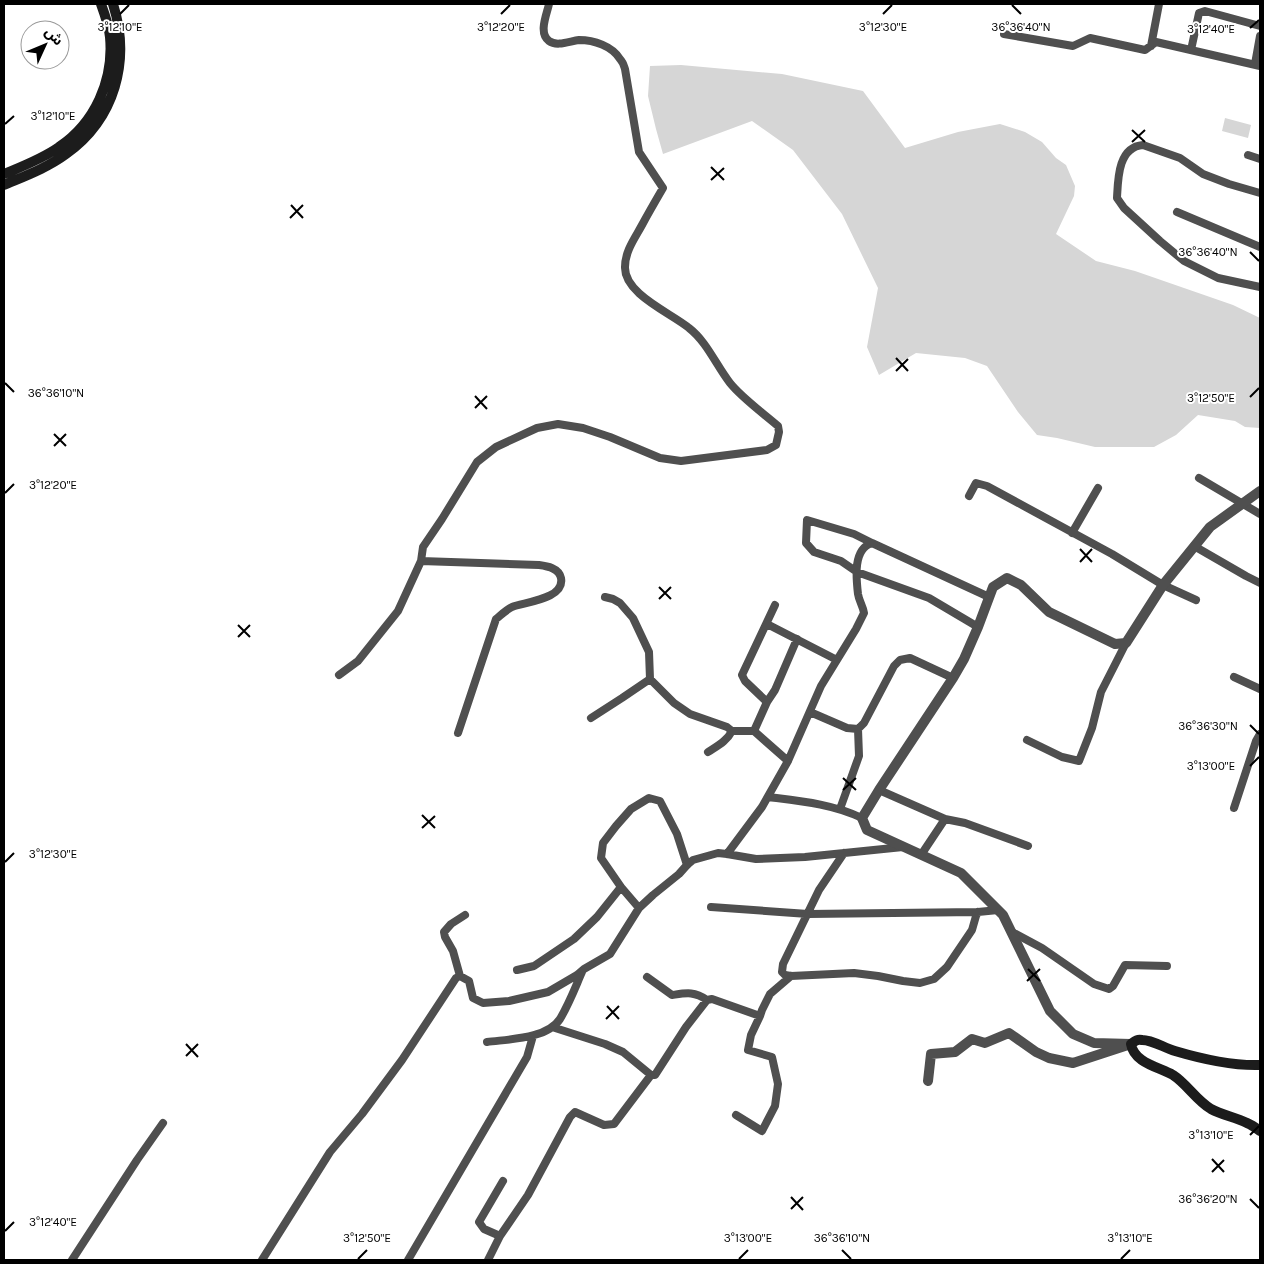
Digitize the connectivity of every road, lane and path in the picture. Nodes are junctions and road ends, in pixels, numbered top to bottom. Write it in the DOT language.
graph roads {
  1 [pos="101,4"];
  2 [pos="112,4"];
  3 [pos="550,4"];
  4 [pos="1158,4"];
  5 [pos="1260,26"];
  6 [pos="1004,34"];
  7 [pos="1260,36"];
  8 [pos="1151,46"];
  9 [pos="1191,50"];
  10 [pos="1258,65"];
  11 [pos="1248,155"];
  12 [pos="1260,159"];
  13 [pos="4,174"];
  14 [pos="4,185"];
  15 [pos="1260,193"];
  16 [pos="1177,212"];
  17 [pos="1260,247"];
  18 [pos="1260,287"];
  19 [pos="1199,478"];
  20 [pos="1098,488"];
  21 [pos="1260,491"];
  22 [pos="969,496"];
  23 [pos="1243,504"];
  24 [pos="1260,514"];
  25 [pos="1072,533"];
  26 [pos="872,543"];
  27 [pos="1194,546"];
  28 [pos="420,561"];
  29 [pos="857,572"];
  30 [pos="1260,583"];
  31 [pos="1163,585"];
  32 [pos="605,597"];
  33 [pos="989,597"];
  34 [pos="1196,600"];
  35 [pos="776,605"];
  36 [pos="766,624"];
  37 [pos="978,627"];
  38 [pos="797,639"];
  39 [pos="1126,643"];
  40 [pos="837,660"];
  41 [pos="338,675"];
  42 [pos="1234,677"];
  43 [pos="953,678"];
  44 [pos="650,679"];
  45 [pos="1260,689"];
  46 [pos="767,702"];
  47 [pos="810,712"];
  48 [pos="590,718"];
  49 [pos="858,729"];
  50 [pos="732,730"];
  51 [pos="754,731"];
  52 [pos="458,732"];
  53 [pos="1260,734"];
  54 [pos="1027,740"];
  55 [pos="708,752"];
  56 [pos="788,761"];
  57 [pos="879,790"];
  58 [pos="768,796"];
  59 [pos="1234,808"];
  60 [pos="840,809"];
  61 [pos="862,818"];
  62 [pos="945,819"];
  63 [pos="1028,846"];
  64 [pos="904,847"];
  65 [pos="844,853"];
  66 [pos="727,854"];
  67 [pos="921,855"];
  68 [pos="687,864"];
  69 [pos="621,888"];
  70 [pos="711,907"];
  71 [pos="639,908"];
  72 [pos="998,910"];
  73 [pos="978,912"];
  74 [pos="808,914"];
  75 [pos="465,915"];
  76 [pos="1012,932"];
  77 [pos="1167,966"];
  78 [pos="584,969"];
  79 [pos="517,970"];
  80 [pos="460,976"];
  81 [pos="791,976"];
  82 [pos="647,977"];
  83 [pos="707,1000"];
  84 [pos="760,1016"];
  85 [pos="552,1026"];
  86 [pos="533,1036"];
  87 [pos="487,1042"];
  88 [pos="1131,1044"];
  89 [pos="1260,1065"];
  90 [pos="651,1075"];
  91 [pos="928,1081"];
  92 [pos="736,1115"];
  93 [pos="163,1123"];
  94 [pos="1260,1131"];
  95 [pos="503,1180"];
  96 [pos="500,1236"];
  97 [pos="72,1260"];
  98 [pos="262,1260"];
  99 [pos="408,1260"];
  100 [pos="488,1260"];
  1 -- 13 [label="main road"];
  2 -- 14 [label="main road"];
  3 -- 28 [label="street"];
  4 -- 8 [label="street"];
  5 -- 9 [label="street"];
  6 -- 8 [label="street"];
  7 -- 10 [label="street"];
  8 -- 9 [label="street"];
  9 -- 10 [label="street"];
  11 -- 12 [label="street"];
  15 -- 18 [label="street"];
  16 -- 17 [label="street"];
  19 -- 23 [label="street"];
  20 -- 25 [label="street"];
  21 -- 23 [label="street"];
  22 -- 25 [label="street"];
  23 -- 24 [label="street"];
  23 -- 27 [label="street"];
  25 -- 31 [label="street"];
  26 -- 29 [label="street"];
  26 -- 29 [label="street"];
  26 -- 33 [label="street"];
  27 -- 30 [label="street"];
  27 -- 31 [label="street"];
  28 -- 41 [label="street"];
  28 -- 52 [label="street"];
  29 -- 37 [label="street"];
  29 -- 40 [label="street"];
  31 -- 34 [label="street"];
  31 -- 39 [label="street"];
  32 -- 44 [label="street"];
  33 -- 37 [label="street"];
  33 -- 39 [label="street"];
  35 -- 36 [label="street"];
  36 -- 38 [label="street"];
  36 -- 46 [label="street"];
  37 -- 43 [label="street"];
  38 -- 40 [label="street"];
  38 -- 46 [label="street"];
  39 -- 54 [label="street"];
  40 -- 47 [label="street"];
  42 -- 45 [label="street"];
  43 -- 49 [label="street"];
  43 -- 57 [label="street"];
  44 -- 48 [label="street"];
  44 -- 50 [label="street"];
  46 -- 51 [label="street"];
  47 -- 49 [label="street"];
  47 -- 56 [label="street"];
  49 -- 60 [label="street"];
  50 -- 51 [label="street"];
  50 -- 55 [label="street"];
  51 -- 56 [label="street"];
  53 -- 59 [label="street"];
  56 -- 58 [label="street"];
  57 -- 61 [label="street"];
  57 -- 62 [label="street"];
  58 -- 60 [label="street"];
  58 -- 66 [label="street"];
  60 -- 61 [label="street"];
  61 -- 64 [label="street"];
  62 -- 63 [label="street"];
  62 -- 67 [label="street"];
  64 -- 65 [label="street"];
  64 -- 67 [label="street"];
  65 -- 66 [label="street"];
  65 -- 74 [label="street"];
  66 -- 68 [label="street"];
  67 -- 72 [label="street"];
  68 -- 69 [label="street"];
  68 -- 71 [label="street"];
  69 -- 71 [label="street"];
  69 -- 79 [label="street"];
  70 -- 74 [label="street"];
  71 -- 78 [label="street"];
  72 -- 73 [label="street"];
  72 -- 76 [label="street"];
  73 -- 74 [label="street"];
  73 -- 81 [label="street"];
  74 -- 81 [label="street"];
  75 -- 80 [label="street"];
  76 -- 77 [label="street"];
  76 -- 88 [label="street"];
  78 -- 80 [label="street"];
  78 -- 85 [label="street"];
  80 -- 98 [label="street"];
  81 -- 84 [label="street"];
  82 -- 83 [label="street"];
  83 -- 84 [label="street"];
  83 -- 90 [label="street"];
  84 -- 92 [label="street"];
  85 -- 86 [label="street"];
  85 -- 90 [label="street"];
  86 -- 87 [label="street"];
  86 -- 99 [label="street"];
  88 -- 89 [label="main road"];
  88 -- 91 [label="street"];
  88 -- 94 [label="main road"];
  90 -- 96 [label="street"];
  93 -- 97 [label="street"];
  95 -- 96 [label="street"];
  96 -- 100 [label="street"];
}
